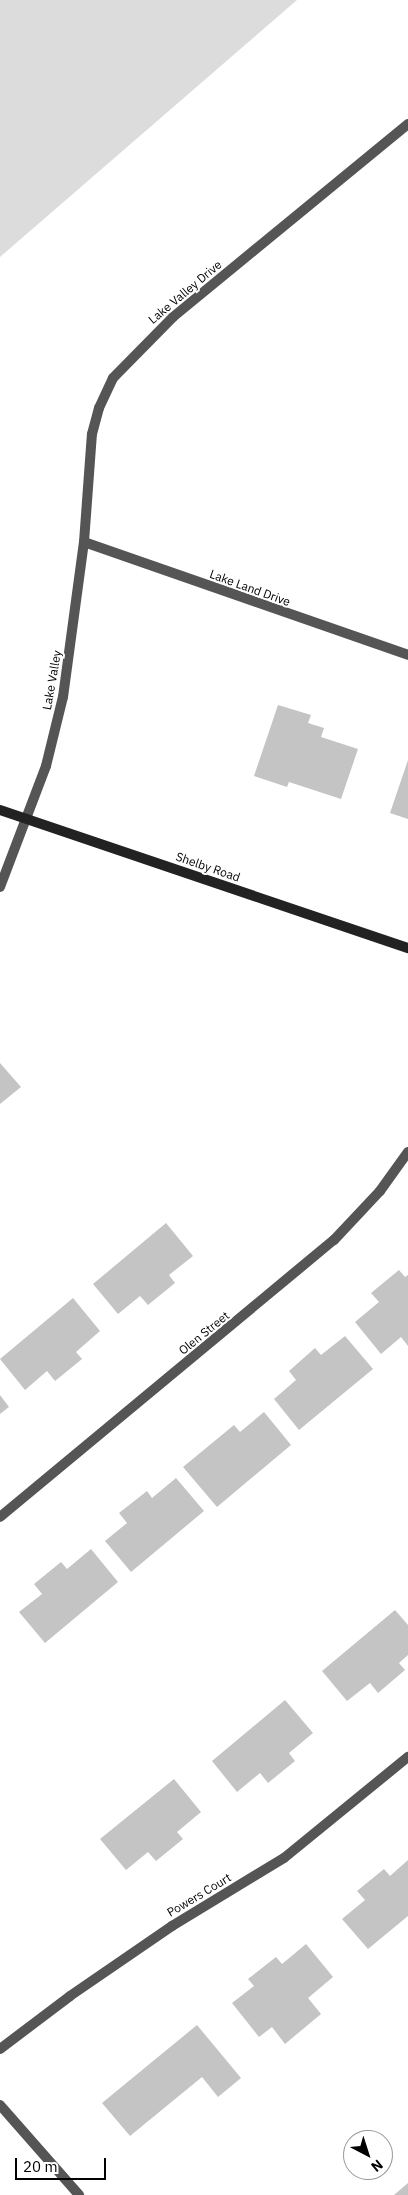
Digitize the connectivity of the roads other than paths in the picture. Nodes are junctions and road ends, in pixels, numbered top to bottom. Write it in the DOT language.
graph roads {
  1 [pos="408,124"];
  2 [pos="84,542"];
  3 [pos="408,655"];
  4 [pos="0,810"];
  5 [pos="27,819"];
  6 [pos="0,887"];
  7 [pos="408,948"];
  8 [pos="408,1152"];
  9 [pos="0,1517"];
  10 [pos="408,1757"];
  11 [pos="0,2049"];
  12 [pos="0,2104"];
  13 [pos="79,2195"];
  1 -- 2 [label="street, Lake Valley Drive"];
  2 -- 3 [label="street, Lake Land Drive"];
  2 -- 5 [label="street, Lake Valley"];
  4 -- 5 [label="street, Shelby Road"];
  5 -- 6 [label="street, Lake Valley"];
  5 -- 7 [label="street, Shelby Road"];
  8 -- 9 [label="street, Olen Street"];
  10 -- 11 [label="street, Powers Court"];
  12 -- 13 [label="street"];
}
